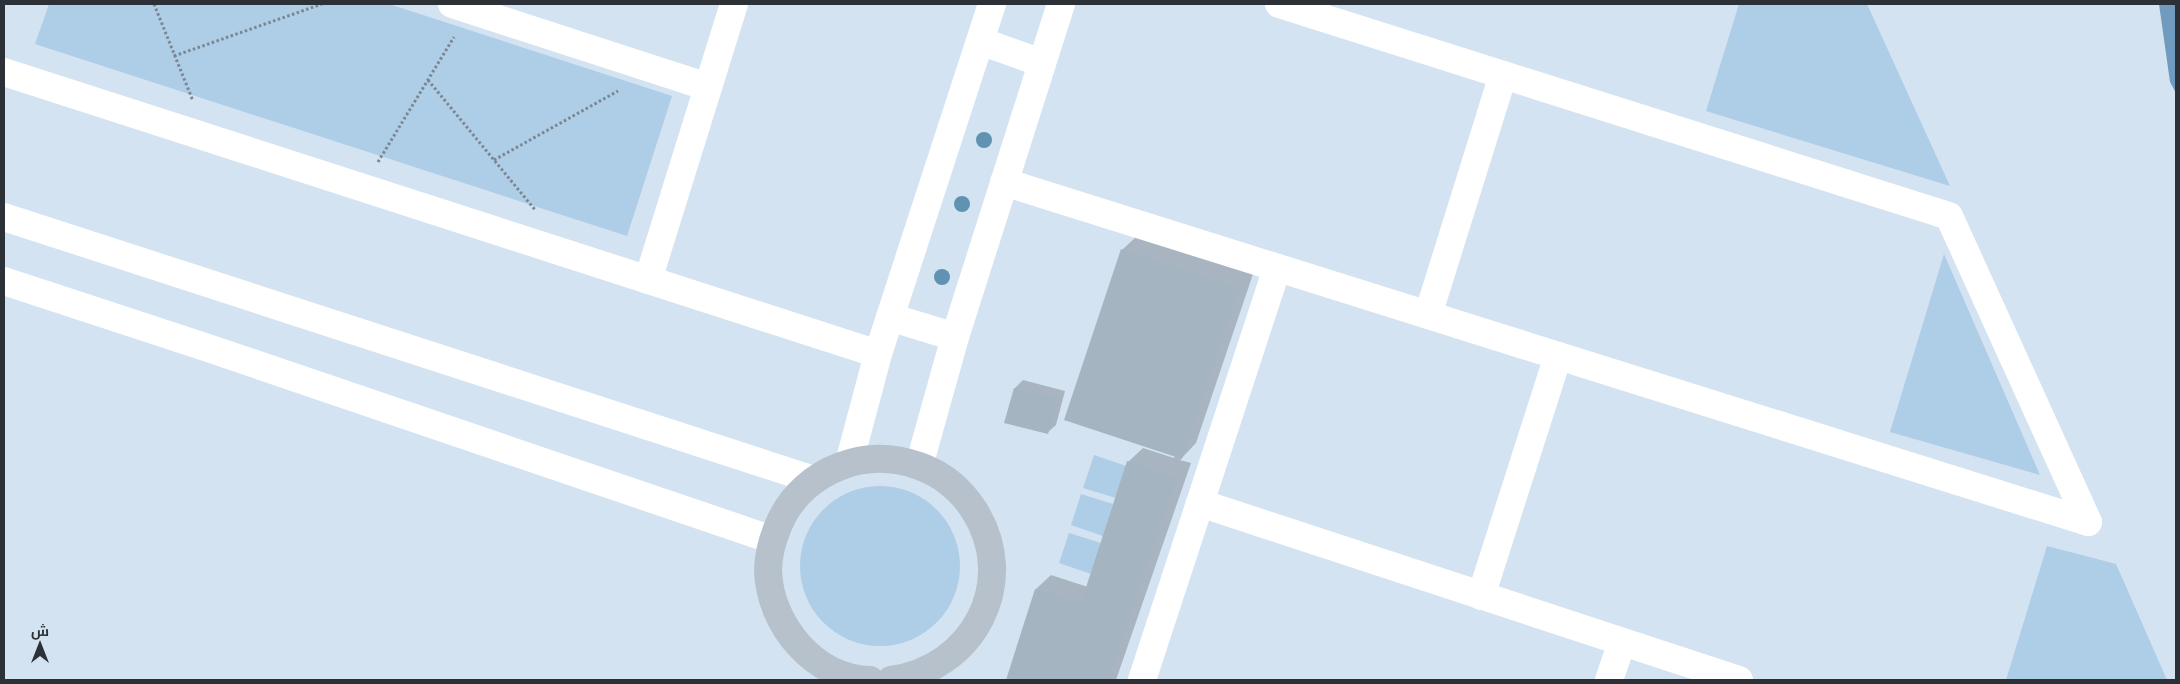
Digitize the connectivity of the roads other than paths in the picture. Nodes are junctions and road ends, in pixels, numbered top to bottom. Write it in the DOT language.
graph roads {
  1 [pos="734,4"];
  2 [pos="992,4"];
  3 [pos="1061,4"];
  4 [pos="1287,5"];
  5 [pos="464,6"];
  6 [pos="980,41"];
  7 [pos="1042,63"];
  8 [pos="4,72"];
  9 [pos="1503,75"];
  10 [pos="708,87"];
  11 [pos="1004,182"];
  12 [pos="4,217"];
  13 [pos="1277,268"];
  14 [pos="648,280"];
  15 [pos="4,281"];
  16 [pos="1428,315"];
  17 [pos="890,317"];
  18 [pos="955,337"];
  19 [pos="878,354"];
  20 [pos="1558,356"];
  21 [pos="849,463"];
  22 [pos="918,466"];
  23 [pos="814,480"];
  24 [pos="1200,503"];
  25 [pos="773,540"];
  26 [pos="1481,596"];
  27 [pos="1622,642"];
  28 [pos="807,654"];
  29 [pos="927,675"];
  30 [pos="823,680"];
  31 [pos="870,680"];
  32 [pos="891,680"];
  33 [pos="1142,680"];
  34 [pos="1609,680"];
  35 [pos="1739,680"];
  1 -- 10 [label="street"];
  2 -- 6 [label="street"];
  3 -- 7 [label="street"];
  4 -- 9 [label="street"];
  5 -- 10 [label="street"];
  6 -- 7 [label="street"];
  6 -- 17 [label="street"];
  7 -- 11 [label="street"];
  8 -- 14 [label="street"];
  9 -- 16 [label="street"];
  9 -- 20 [label="street"];
  10 -- 14 [label="street"];
  11 -- 13 [label="street"];
  11 -- 18 [label="street"];
  12 -- 23 [label="street"];
  13 -- 16 [label="street"];
  13 -- 24 [label="street"];
  14 -- 19 [label="street"];
  15 -- 25 [label="street"];
  16 -- 20 [label="street"];
  17 -- 18 [label="street"];
  17 -- 19 [label="street"];
  18 -- 22 [label="street"];
  19 -- 21 [label="street"];
  20 -- 26 [label="street"];
  21 -- 22 [label="main road"];
  21 -- 23 [label="main road"];
  22 -- 29 [label="main road"];
  23 -- 25 [label="main road"];
  24 -- 26 [label="street"];
  24 -- 33 [label="street"];
  25 -- 28 [label="main road"];
  26 -- 27 [label="street"];
  27 -- 34 [label="street"];
  27 -- 35 [label="street"];
  28 -- 30 [label="main road"];
  28 -- 31 [label="main road"];
  29 -- 32 [label="main road"];
}
